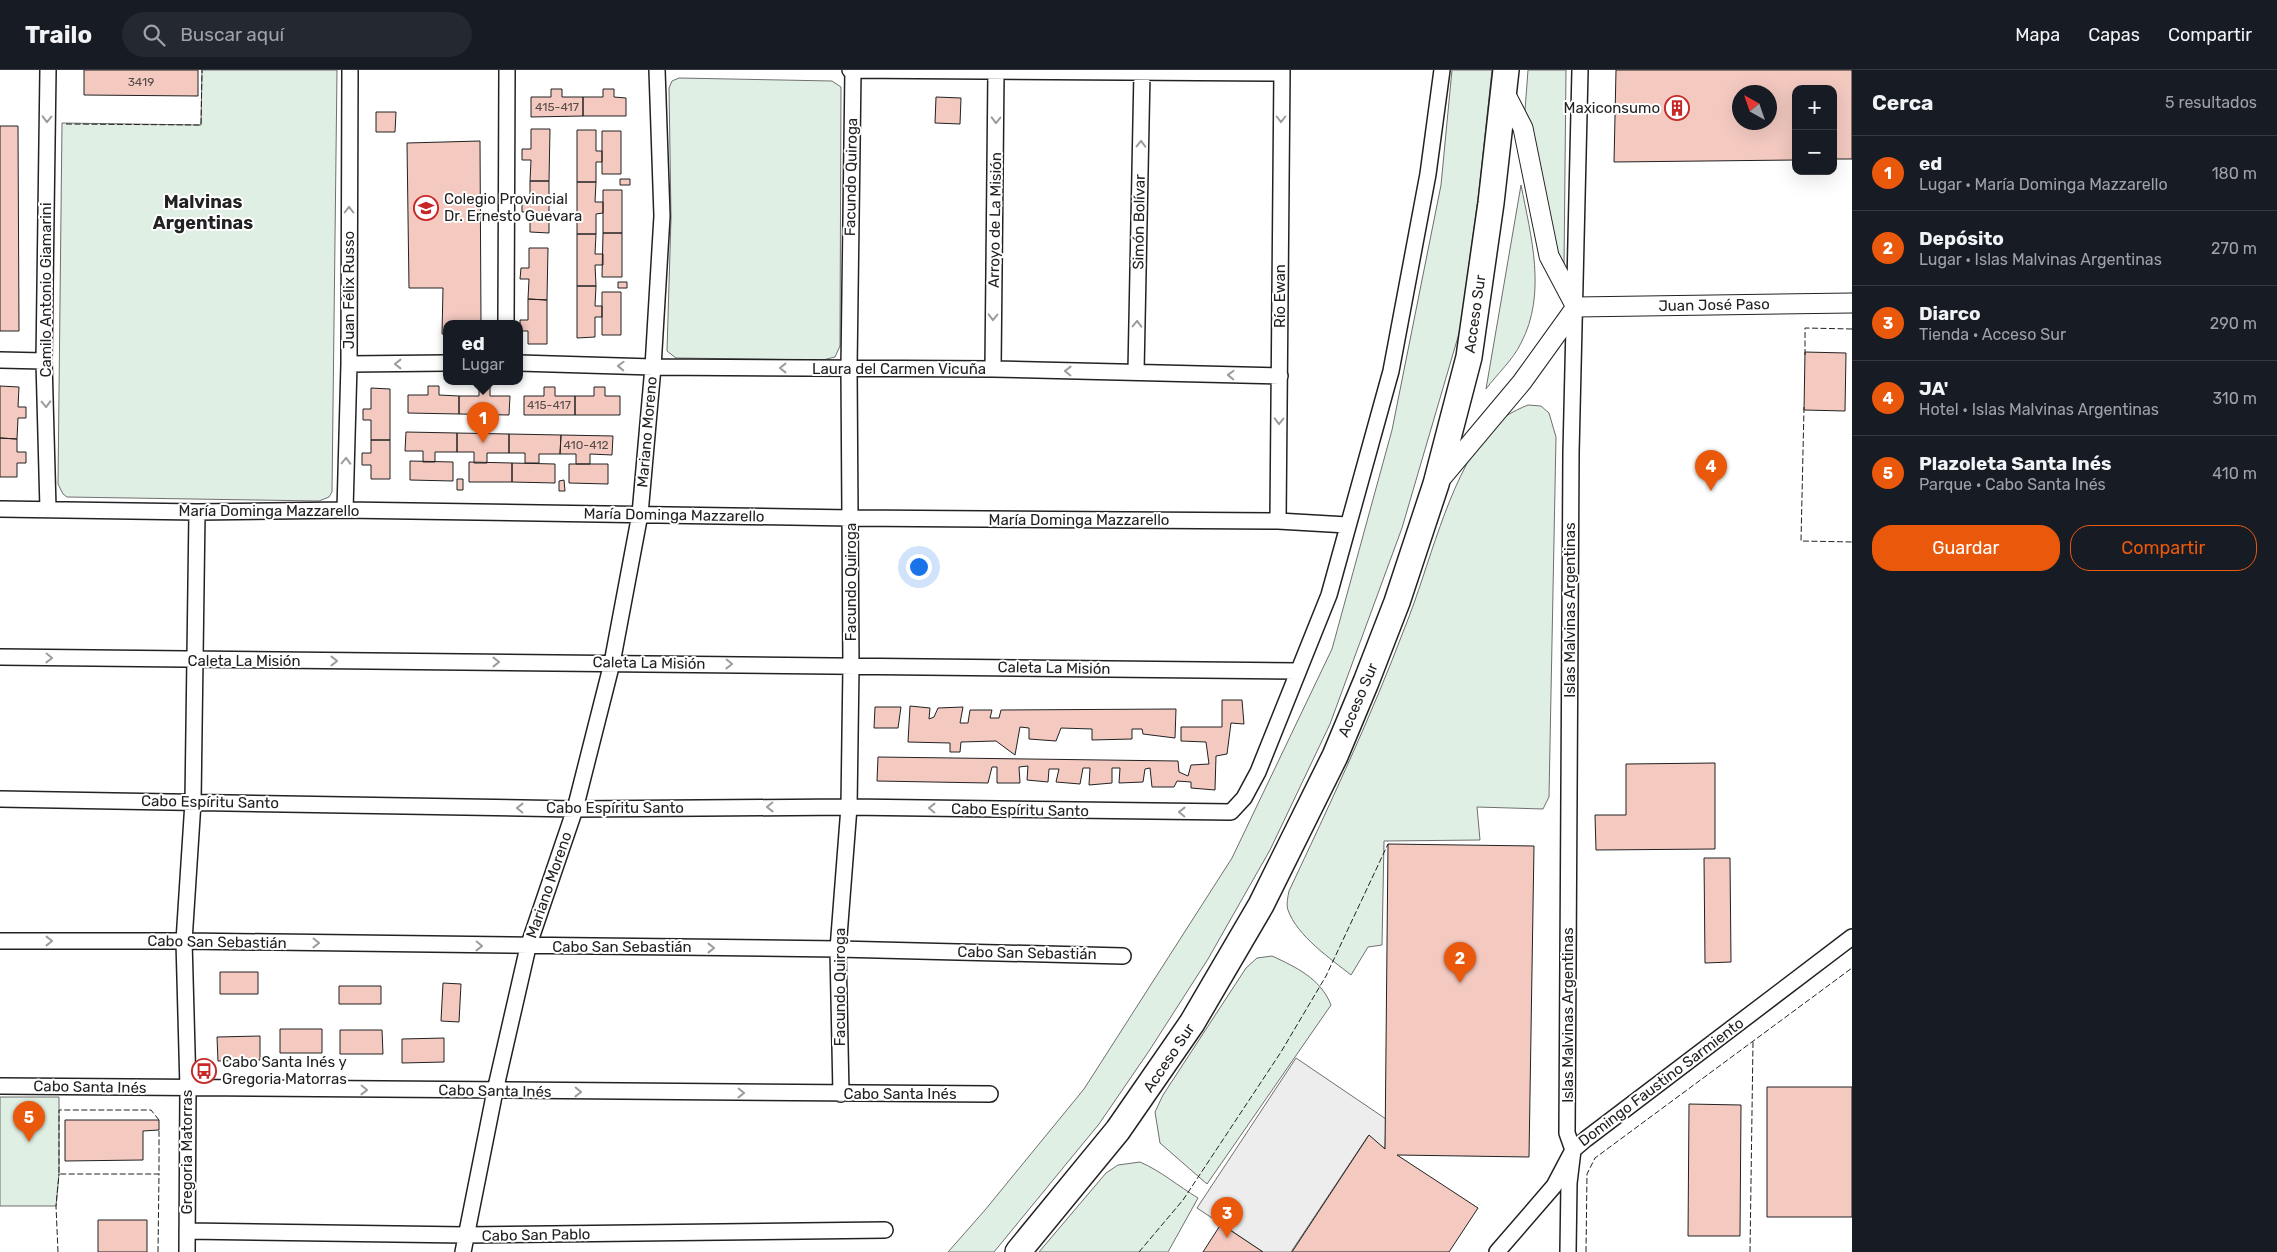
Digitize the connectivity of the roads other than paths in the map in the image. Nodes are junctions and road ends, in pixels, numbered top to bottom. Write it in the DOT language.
graph roads {
  1 [pos="48,70"];
  2 [pos="350,70"];
  3 [pos="507,70"];
  4 [pos="657,70"];
  5 [pos="851,70"];
  6 [pos="1442,70"];
  7 [pos="1580,70"];
  8 [pos="996,71"];
  9 [pos="1142,72"];
  10 [pos="1282,72"];
  11 [pos="1505,80"];
  12 [pos="1852,303"];
  13 [pos="1576,307"];
  14 [pos="506,320"];
  15 [pos="0,360"];
  16 [pos="44,361"];
  17 [pos="443,363"];
  18 [pos="349,364"];
  19 [pos="523,364"];
  20 [pos="653,367"];
  21 [pos="850,368"];
  22 [pos="993,369"];
  23 [pos="1136,372"];
  24 [pos="1280,376"];
  25 [pos="1436,484"];
  26 [pos="0,508"];
  27 [pos="48,509"];
  28 [pos="345,510"];
  29 [pos="197,512"];
  30 [pos="640,514"];
  31 [pos="851,518"];
  32 [pos="1278,521"];
  33 [pos="1347,525"];
  34 [pos="0,657"];
  35 [pos="194,661"];
  36 [pos="612,662"];
  37 [pos="851,666"];
  38 [pos="1297,671"];
  39 [pos="0,799"];
  40 [pos="193,802"];
  41 [pos="849,807"];
  42 [pos="575,809"];
  43 [pos="1852,937"];
  44 [pos="0,941"];
  45 [pos="184,941"];
  46 [pos="528,946"];
  47 [pos="838,949"];
  48 [pos="1123,956"];
  49 [pos="0,1086"];
  50 [pos="188,1088"];
  51 [pos="495,1091"];
  52 [pos="841,1094"];
  53 [pos="990,1094"];
  54 [pos="1573,1150"];
  55 [pos="885,1230"];
  56 [pos="187,1231"];
  57 [pos="465,1236"];
  58 [pos="187,1252"];
  59 [pos="463,1252"];
  60 [pos="1018,1252"];
  61 [pos="1497,1252"];
  62 [pos="1568,1252"];
  1 -- 16 [label="street, Camilo Antonio Giamarini, one-way"];
  18 -- 2 [label="street, Juan Félix Russo, one-way"];
  3 -- 14 [label="street"];
  4 -- 20 [label="street, Mariano Moreno"];
  5 -- 8 [label="street"];
  5 -- 21 [label="street, Facundo Quiroga"];
  6 -- 33 [label="street"];
  7 -- 13 [label="street, Islas Malvinas Argentinas"];
  8 -- 9 [label="street"];
  8 -- 22 [label="street, Arroyo de La Misión, one-way"];
  9 -- 10 [label="street"];
  23 -- 9 [label="street, Simón Bolívar, one-way"];
  10 -- 24 [label="street, Río Ewan, one-way"];
  11 -- 13 [label="street"];
  11 -- 25 [label="main road, Acceso Sur"];
  12 -- 13 [label="street, Juan José Paso"];
  13 -- 25 [label="street"];
  13 -- 54 [label="street, Islas Malvinas Argentinas"];
  15 -- 16 [label="street"];
  16 -- 27 [label="street, Camilo Antonio Giamarini, one-way"];
  17 -- 18 [label="street, one-way"];
  28 -- 18 [label="street, Juan Félix Russo, one-way"];
  20 -- 19 [label="street, Laura del Carmen Vicuña, one-way"];
  21 -- 20 [label="street, Laura del Carmen Vicuña, one-way"];
  20 -- 30 [label="street, Mariano Moreno"];
  21 -- 22 [label="street, Laura del Carmen Vicuña"];
  21 -- 31 [label="street, Facundo Quiroga"];
  23 -- 22 [label="street, Laura del Carmen Vicuña, one-way"];
  24 -- 23 [label="street, Laura del Carmen Vicuña, one-way"];
  24 -- 32 [label="street, Río Ewan, one-way"];
  25 -- 60 [label="main road, Acceso Sur"];
  26 -- 27 [label="street, María Dominga Mazzarello"];
  27 -- 29 [label="street, María Dominga Mazzarello"];
  28 -- 29 [label="street, María Dominga Mazzarello"];
  28 -- 30 [label="street, María Dominga Mazzarello"];
  29 -- 35 [label="street, Gregoria Matorras"];
  30 -- 31 [label="street, María Dominga Mazzarello"];
  30 -- 36 [label="street, Mariano Moreno"];
  31 -- 32 [label="street, María Dominga Mazzarello"];
  31 -- 37 [label="street, Facundo Quiroga"];
  32 -- 33 [label="street, María Dominga Mazzarello"];
  33 -- 38 [label="street"];
  34 -- 35 [label="street, Caleta La Misión, one-way"];
  35 -- 36 [label="street, Caleta La Misión, one-way"];
  35 -- 40 [label="street, Gregoria Matorras"];
  36 -- 37 [label="street, Caleta La Misión, one-way"];
  36 -- 42 [label="street, Mariano Moreno"];
  37 -- 38 [label="street, Caleta La Misión"];
  37 -- 41 [label="street, Facundo Quiroga"];
  38 -- 41 [label="street, Cabo Espíritu Santo, one-way"];
  39 -- 40 [label="street, Cabo Espíritu Santo"];
  42 -- 40 [label="street, Cabo Espíritu Santo, one-way"];
  40 -- 45 [label="street, Gregoria Matorras"];
  41 -- 42 [label="street, Cabo Espíritu Santo, one-way"];
  41 -- 47 [label="street, Facundo Quiroga"];
  42 -- 46 [label="street, Mariano Moreno"];
  43 -- 54 [label="street, Domingo Faustino Sarmiento"];
  44 -- 45 [label="street, Cabo San Sebastián, one-way"];
  45 -- 46 [label="street, Cabo San Sebastián, one-way"];
  45 -- 50 [label="street, Gregoria Matorras"];
  46 -- 47 [label="street, Cabo San Sebastián, one-way"];
  46 -- 51 [label="street, Mariano Moreno"];
  47 -- 48 [label="street, Cabo San Sebastián"];
  47 -- 52 [label="street, Facundo Quiroga"];
  49 -- 50 [label="street, Cabo Santa Inés"];
  50 -- 51 [label="street, Cabo Santa Inés, one-way"];
  50 -- 56 [label="street, Gregoria Matorras"];
  51 -- 52 [label="street, Cabo Santa Inés, one-way"];
  51 -- 57 [label="street, Mariano Moreno"];
  52 -- 53 [label="street, Cabo Santa Inés"];
  54 -- 61 [label="street, Domingo Faustino Sarmiento"];
  54 -- 62 [label="street"];
  55 -- 57 [label="street, Cabo San Pablo"];
  56 -- 57 [label="street, Cabo San Pablo"];
  56 -- 58 [label="street, Gregoria Matorras"];
  57 -- 59 [label="street, Mariano Moreno"];
}
